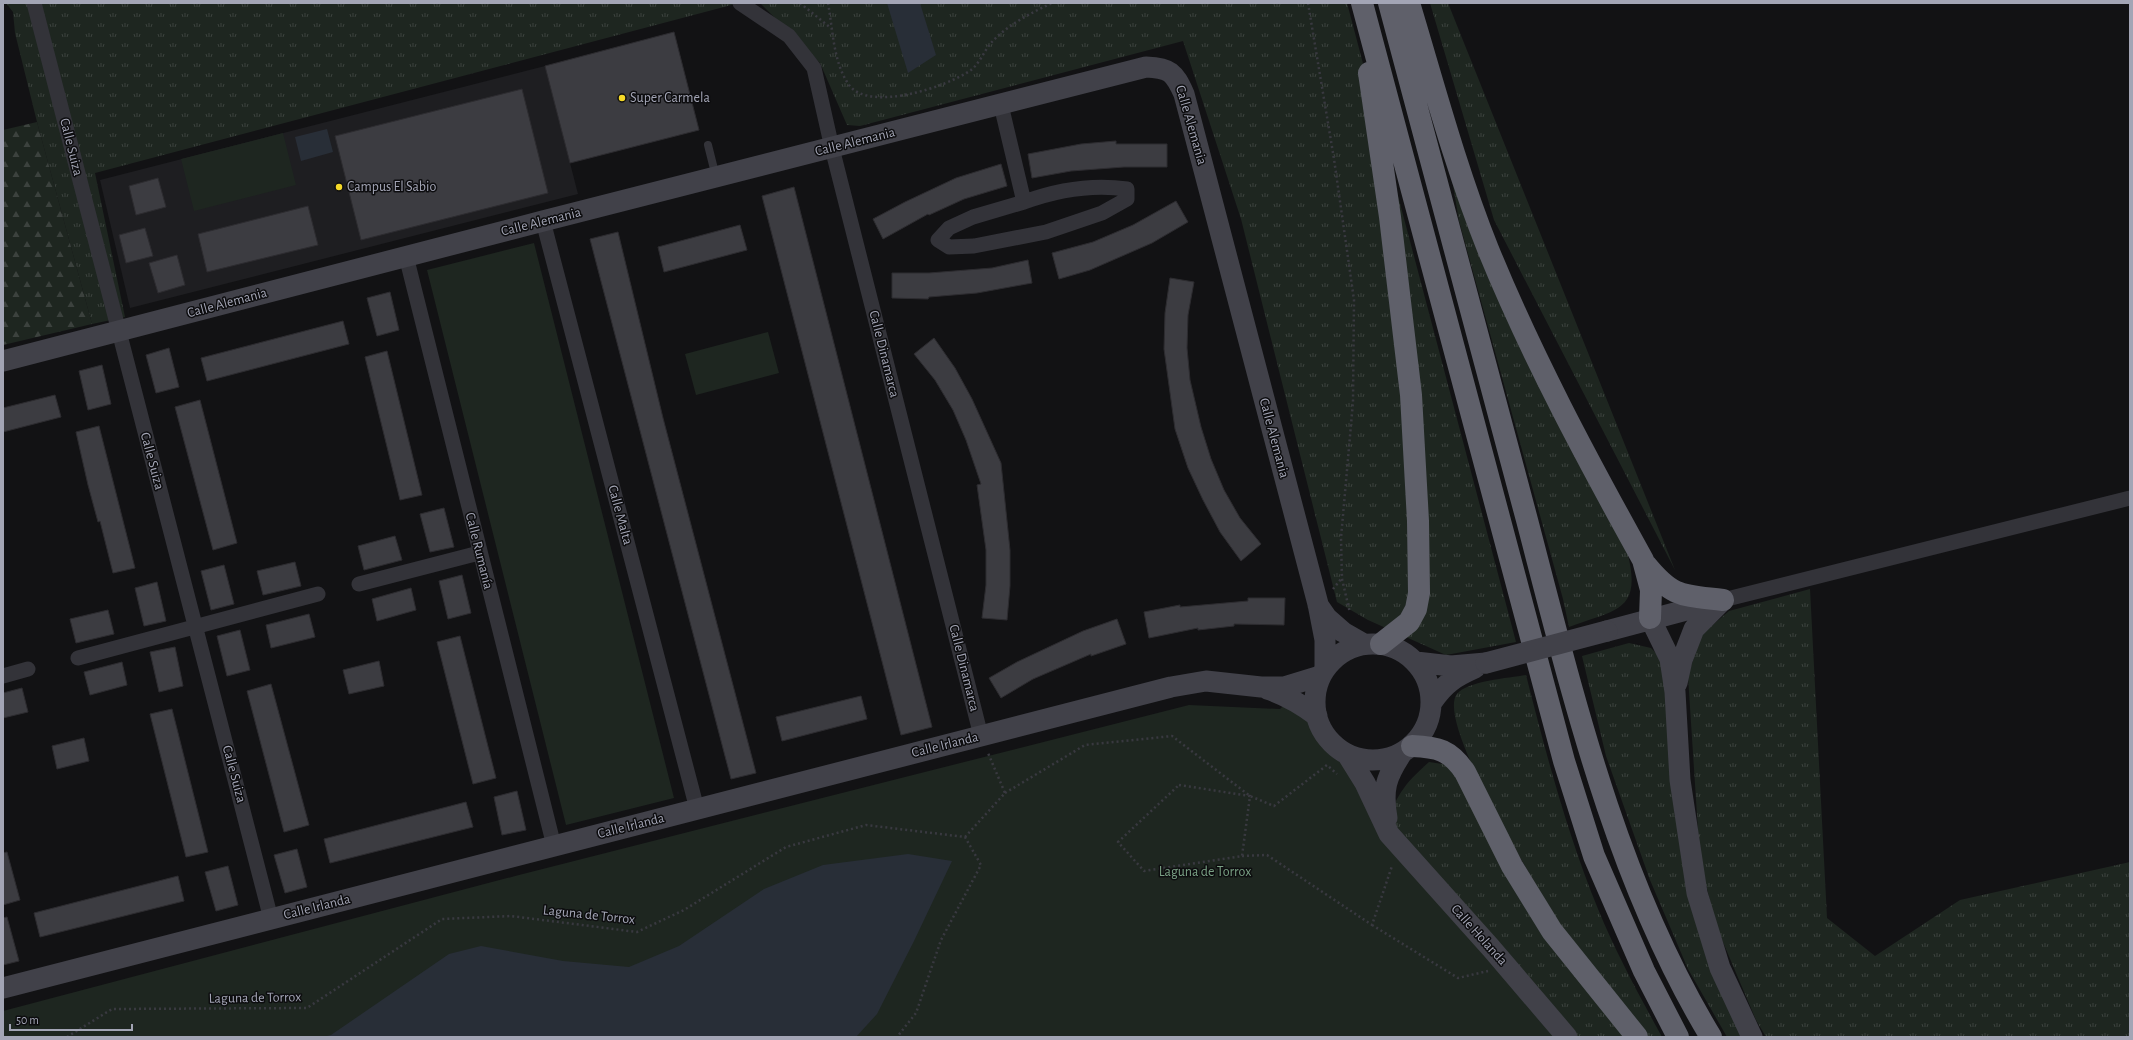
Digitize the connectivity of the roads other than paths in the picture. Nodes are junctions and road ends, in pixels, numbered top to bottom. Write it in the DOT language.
graph roads {
  1 [pos="34,3"];
  2 [pos="740,3"];
  3 [pos="1362,3"];
  4 [pos="1389,3"];
  5 [pos="1409,3"];
  6 [pos="1371,37"];
  7 [pos="1001,105"];
  8 [pos="708,145"];
  9 [pos="832,148"];
  10 [pos="716,178"];
  11 [pos="1024,202"];
  12 [pos="543,221"];
  13 [pos="406,256"];
  14 [pos="118,332"];
  15 [pos="3,362"];
  16 [pos="2130,498"];
  17 [pos="479,553"];
  18 [pos="1643,560"];
  19 [pos="359,584"];
  20 [pos="318,594"];
  21 [pos="1723,600"];
  22 [pos="1318,604"];
  23 [pos="1650,618"];
  24 [pos="195,628"];
  25 [pos="1367,642"];
  26 [pos="78,658"];
  27 [pos="1416,662"];
  28 [pos="1486,663"];
  29 [pos="28,669"];
  30 [pos="1322,672"];
  31 [pos="3,676"];
  32 [pos="1261,687"];
  33 [pos="1676,692"];
  34 [pos="1432,702"];
  35 [pos="1317,716"];
  36 [pos="981,736"];
  37 [pos="1407,749"];
  38 [pos="1347,754"];
  39 [pos="697,809"];
  40 [pos="554,846"];
  41 [pos="1392,846"];
  42 [pos="271,918"];
  43 [pos="3,988"];
  44 [pos="1566,1037"];
  45 [pos="1637,1037"];
  46 [pos="1678,1037"];
  47 [pos="1711,1037"];
  48 [pos="1752,1037"];
  1 -- 14 [label="street, Calle Suiza"];
  2 -- 9 [label="street, Calle Dinamarca"];
  3 -- 6 [label="highway"];
  4 -- 47 [label="highway"];
  5 -- 18 [label="highway"];
  6 -- 25 [label="highway"];
  6 -- 46 [label="highway"];
  7 -- 9 [label="street, Calle Alemania"];
  7 -- 11 [label="street"];
  7 -- 22 [label="street, Calle Alemania"];
  8 -- 10 [label="lane"];
  9 -- 10 [label="street, Calle Alemania"];
  9 -- 36 [label="street, Calle Dinamarca"];
  10 -- 12 [label="street, Calle Alemania"];
  11 -- 11 [label="street"];
  12 -- 13 [label="street, Calle Alemania"];
  12 -- 39 [label="street, Calle Malta"];
  13 -- 14 [label="street, Calle Alemania"];
  13 -- 17 [label="street, Calle Rumanía"];
  14 -- 15 [label="street, Calle Alemania"];
  14 -- 24 [label="street, Calle Suiza"];
  16 -- 21 [label="street"];
  17 -- 19 [label="street"];
  17 -- 40 [label="street, Calle Rumanía"];
  18 -- 21 [label="highway"];
  18 -- 23 [label="highway"];
  20 -- 24 [label="street"];
  21 -- 23 [label="street"];
  21 -- 33 [label="street"];
  22 -- 25 [label="street, Calle Alemania"];
  22 -- 30 [label="street, Calle Alemania"];
  23 -- 28 [label="street, bridge"];
  23 -- 33 [label="street"];
  24 -- 26 [label="street"];
  24 -- 42 [label="street, Calle Suiza"];
  25 -- 27 [label="street"];
  25 -- 30 [label="street"];
  27 -- 28 [label="street"];
  27 -- 34 [label="street"];
  28 -- 34 [label="street"];
  29 -- 31 [label="street"];
  30 -- 32 [label="street, Calle Irlanda"];
  30 -- 35 [label="street"];
  32 -- 35 [label="street, Calle Irlanda"];
  32 -- 36 [label="street, Calle Irlanda"];
  33 -- 48 [label="street"];
  34 -- 37 [label="street"];
  35 -- 38 [label="street"];
  36 -- 39 [label="street, Calle Irlanda"];
  37 -- 38 [label="street"];
  37 -- 41 [label="street"];
  37 -- 45 [label="highway"];
  38 -- 41 [label="street, Calle Holanda"];
  39 -- 40 [label="street, Calle Irlanda"];
  40 -- 42 [label="street, Calle Irlanda"];
  41 -- 44 [label="street, Calle Holanda"];
  42 -- 43 [label="street, Calle Irlanda"];
}
